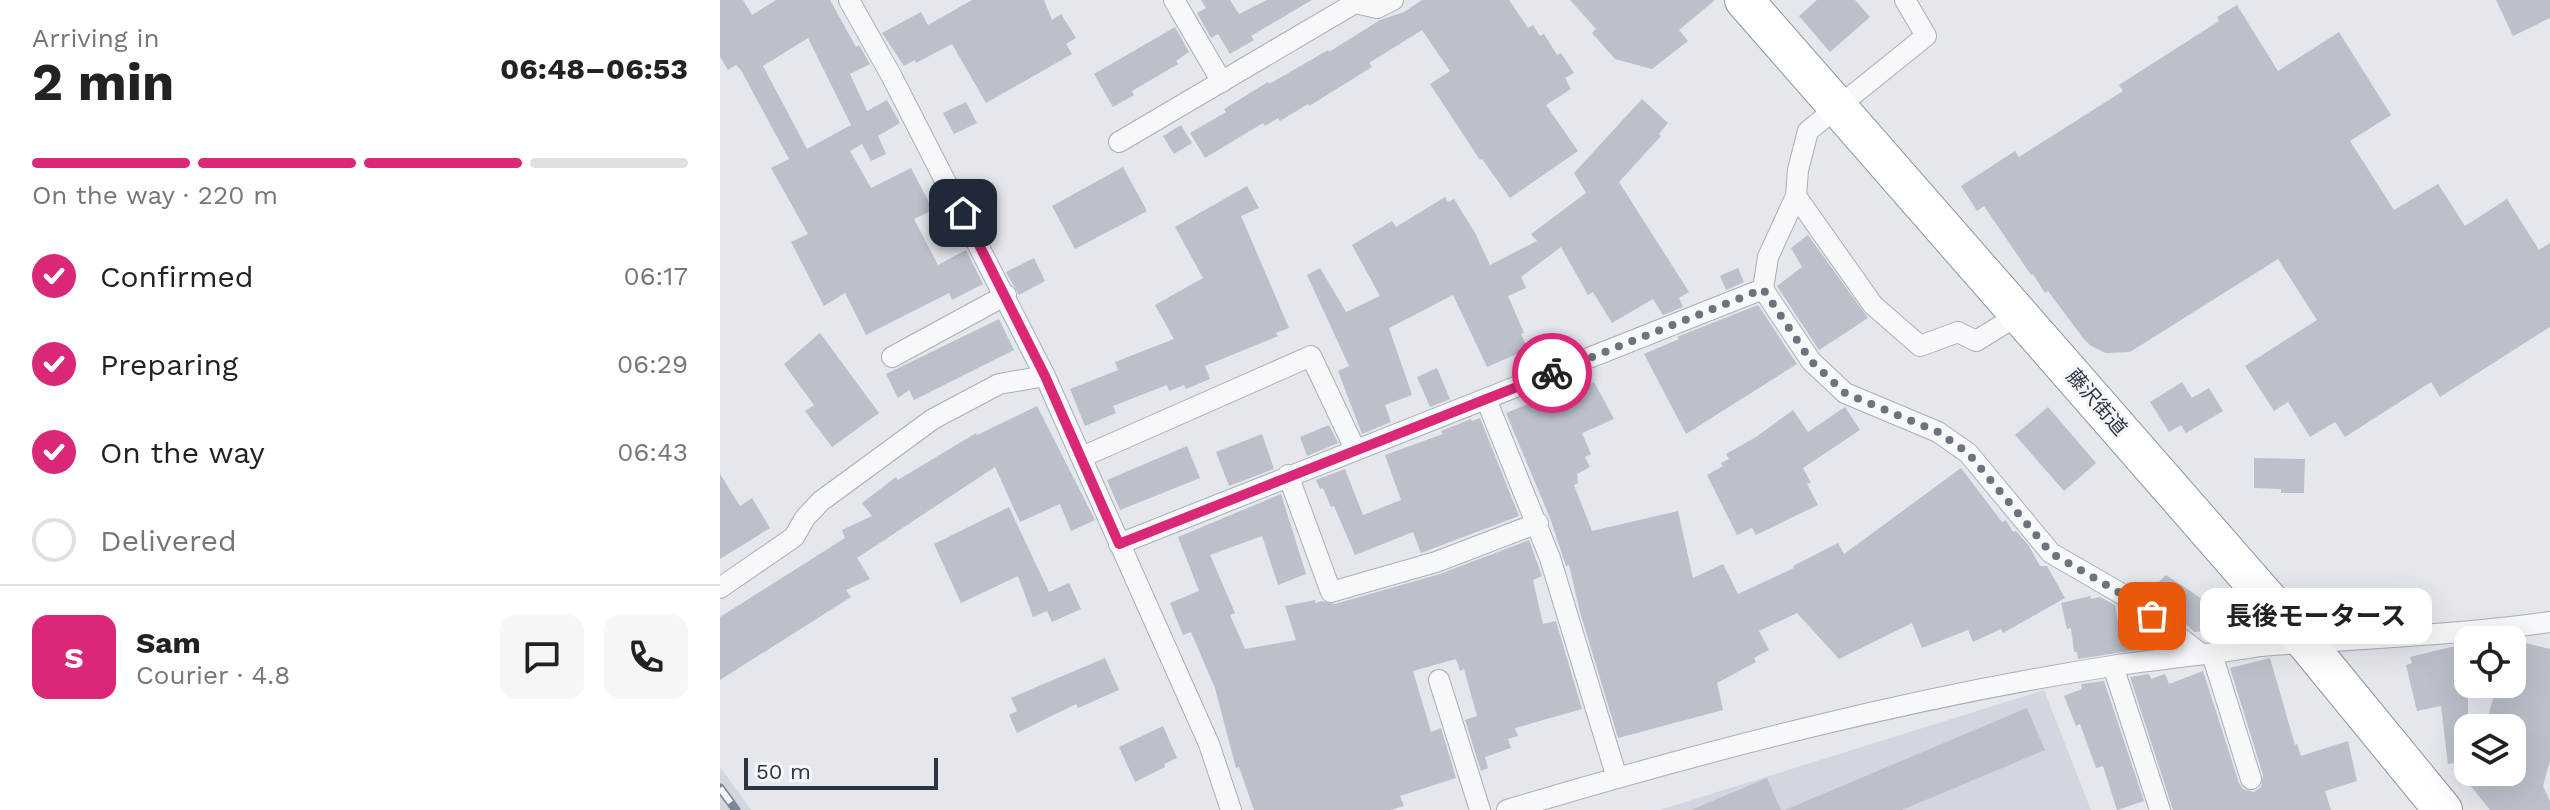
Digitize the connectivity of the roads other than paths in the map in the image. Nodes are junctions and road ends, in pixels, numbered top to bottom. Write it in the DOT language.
graph roads {
  1 [pos="849,0"];
  2 [pos="1174,0"];
  3 [pos="1744,0"];
  4 [pos="1905,0"];
  5 [pos="1381,3"];
  6 [pos="1222,82"];
  7 [pos="1837,107"];
  8 [pos="1119,142"];
  9 [pos="1796,196"];
  10 [pos="1763,289"];
  11 [pos="1006,295"];
  12 [pos="2020,314"];
  13 [pos="892,357"];
  14 [pos="1045,376"];
  15 [pos="1486,399"];
  16 [pos="1355,449"];
  17 [pos="1082,457"];
  18 [pos="1288,475"];
  19 [pos="1538,523"];
  20 [pos="1119,544"];
  21 [pos="720,588"];
  22 [pos="2550,622"];
  23 [pos="2307,644"];
  24 [pos="2206,654"];
  25 [pos="2113,666"];
  26 [pos="1439,680"];
  27 [pos="1617,778"];
  28 [pos="2251,779"];
  29 [pos="1552,803"];
  30 [pos="1231,810"];
  31 [pos="1480,810"];
  32 [pos="1507,810"];
  33 [pos="2160,810"];
  34 [pos="2443,810"];
  1 -- 11 [label="street"];
  2 -- 6 [label="street"];
  3 -- 7 [label="highway, 藤沢街道"];
  4 -- 7 [label="street"];
  5 -- 6 [label="street"];
  6 -- 8 [label="street"];
  7 -- 9 [label="street"];
  7 -- 12 [label="highway, 藤沢街道"];
  9 -- 10 [label="street"];
  9 -- 12 [label="street"];
  10 -- 15 [label="street"];
  10 -- 24 [label="street"];
  11 -- 13 [label="street"];
  11 -- 14 [label="street"];
  12 -- 23 [label="highway, 藤沢街道"];
  14 -- 17 [label="street"];
  14 -- 21 [label="street"];
  15 -- 16 [label="street"];
  15 -- 19 [label="street"];
  16 -- 17 [label="street"];
  16 -- 18 [label="street"];
  17 -- 20 [label="street"];
  18 -- 19 [label="street"];
  18 -- 20 [label="street"];
  19 -- 27 [label="street"];
  20 -- 30 [label="street"];
  22 -- 23 [label="street"];
  23 -- 24 [label="street"];
  23 -- 34 [label="highway, 藤沢街道"];
  24 -- 25 [label="street"];
  24 -- 28 [label="street"];
  25 -- 27 [label="street"];
  25 -- 33 [label="street"];
  26 -- 31 [label="street"];
  27 -- 29 [label="street"];
  29 -- 32 [label="street"];
}
